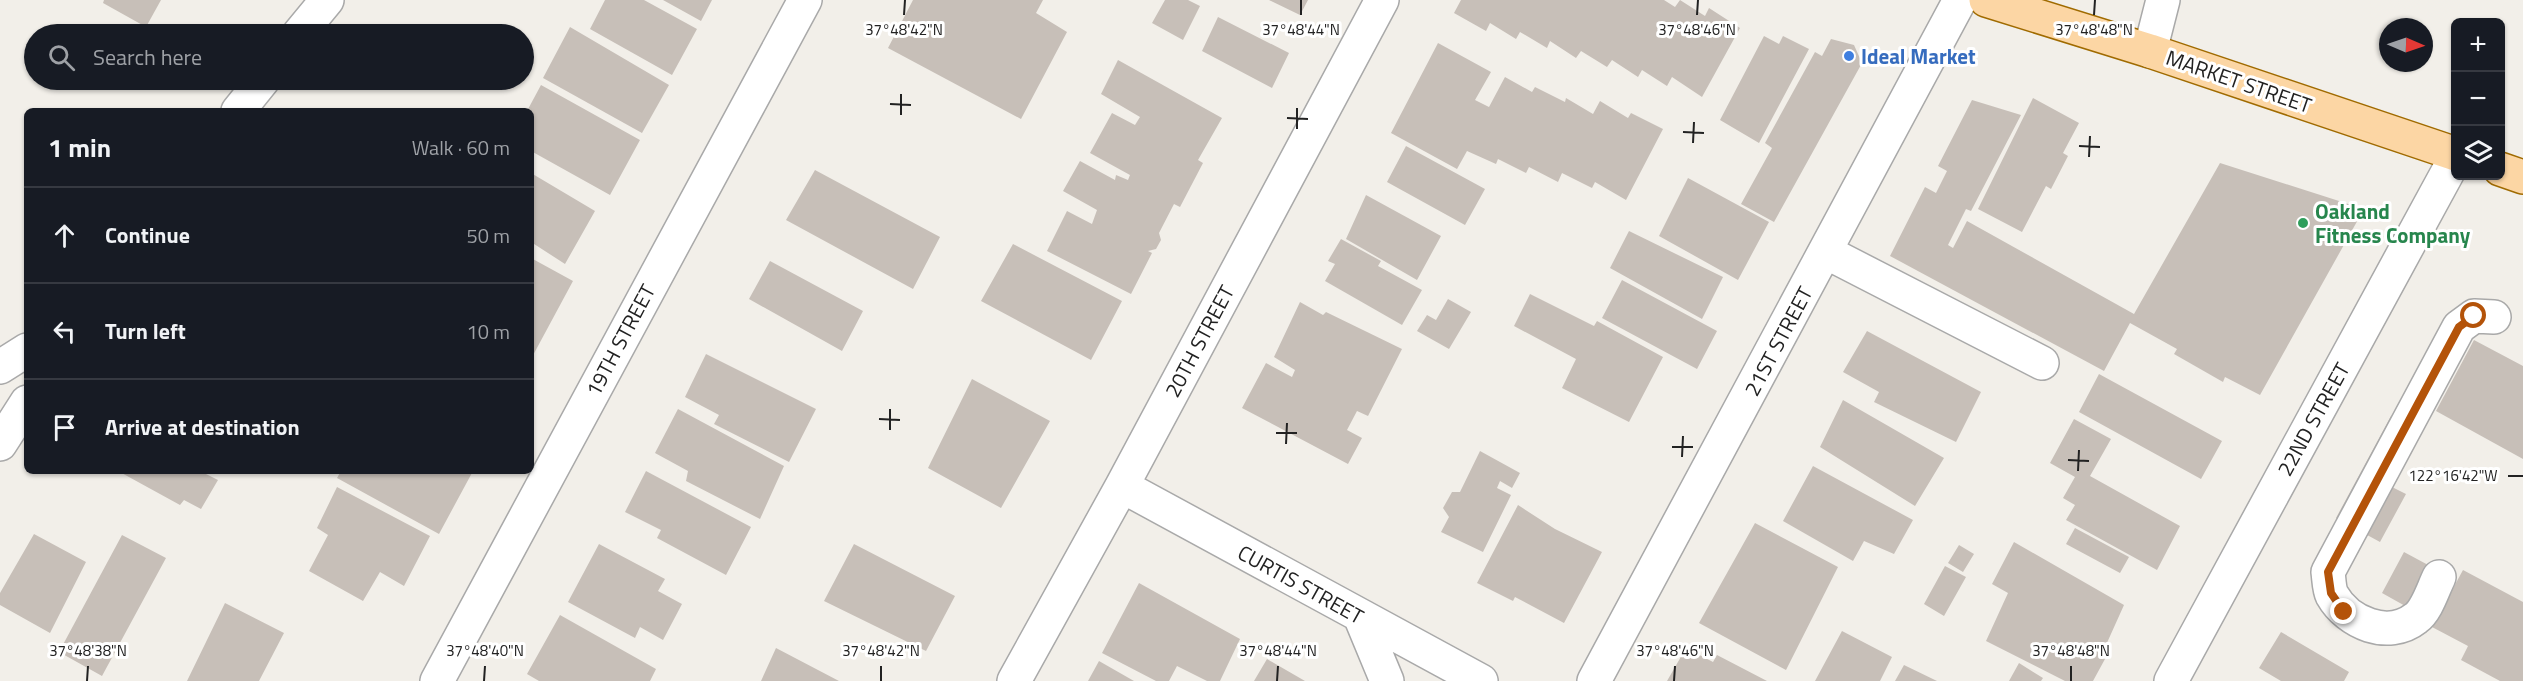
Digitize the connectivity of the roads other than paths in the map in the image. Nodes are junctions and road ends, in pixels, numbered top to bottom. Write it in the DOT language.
graph roads {
  1 [pos="327,0"];
  2 [pos="805,0"];
  3 [pos="1382,0"];
  4 [pos="1960,0"];
  5 [pos="1986,0"];
  6 [pos="2163,0"];
  7 [pos="307,24"];
  8 [pos="2150,51"];
  9 [pos="255,90"];
  10 [pos="240,108"];
  11 [pos="2451,154"];
  12 [pos="2451,165"];
  13 [pos="2505,171"];
  14 [pos="2523,177"];
  15 [pos="1826,252"];
  16 [pos="2494,317"];
  17 [pos="24,352"];
  18 [pos="2043,363"];
  19 [pos="0,367"];
  20 [pos="24,407"];
  21 [pos="0,444"];
  22 [pos="1122,486"];
  23 [pos="2439,577"];
  24 [pos="1360,616"];
  25 [pos="436,681"];
  26 [pos="1014,681"];
  27 [pos="1387,681"];
  28 [pos="1481,681"];
  29 [pos="1594,681"];
  30 [pos="2170,681"];
  1 -- 7 [label="street"];
  2 -- 25 [label="street, 19TH STREET"];
  3 -- 22 [label="street, 20TH STREET"];
  4 -- 15 [label="street, 21ST STREET"];
  5 -- 8 [label="main road, MARKET STREET"];
  6 -- 8 [label="street"];
  8 -- 11 [label="main road, MARKET STREET"];
  9 -- 10 [label="street"];
  12 -- 30 [label="street, 22ND STREET"];
  13 -- 14 [label="main road"];
  15 -- 18 [label="street"];
  15 -- 29 [label="street, 21ST STREET"];
  16 -- 23 [label="street"];
  17 -- 19 [label="street"];
  20 -- 21 [label="street"];
  22 -- 24 [label="street, CURTIS STREET"];
  22 -- 26 [label="street, 20TH STREET"];
  24 -- 27 [label="street"];
  24 -- 28 [label="street, CURTIS STREET"];
}
